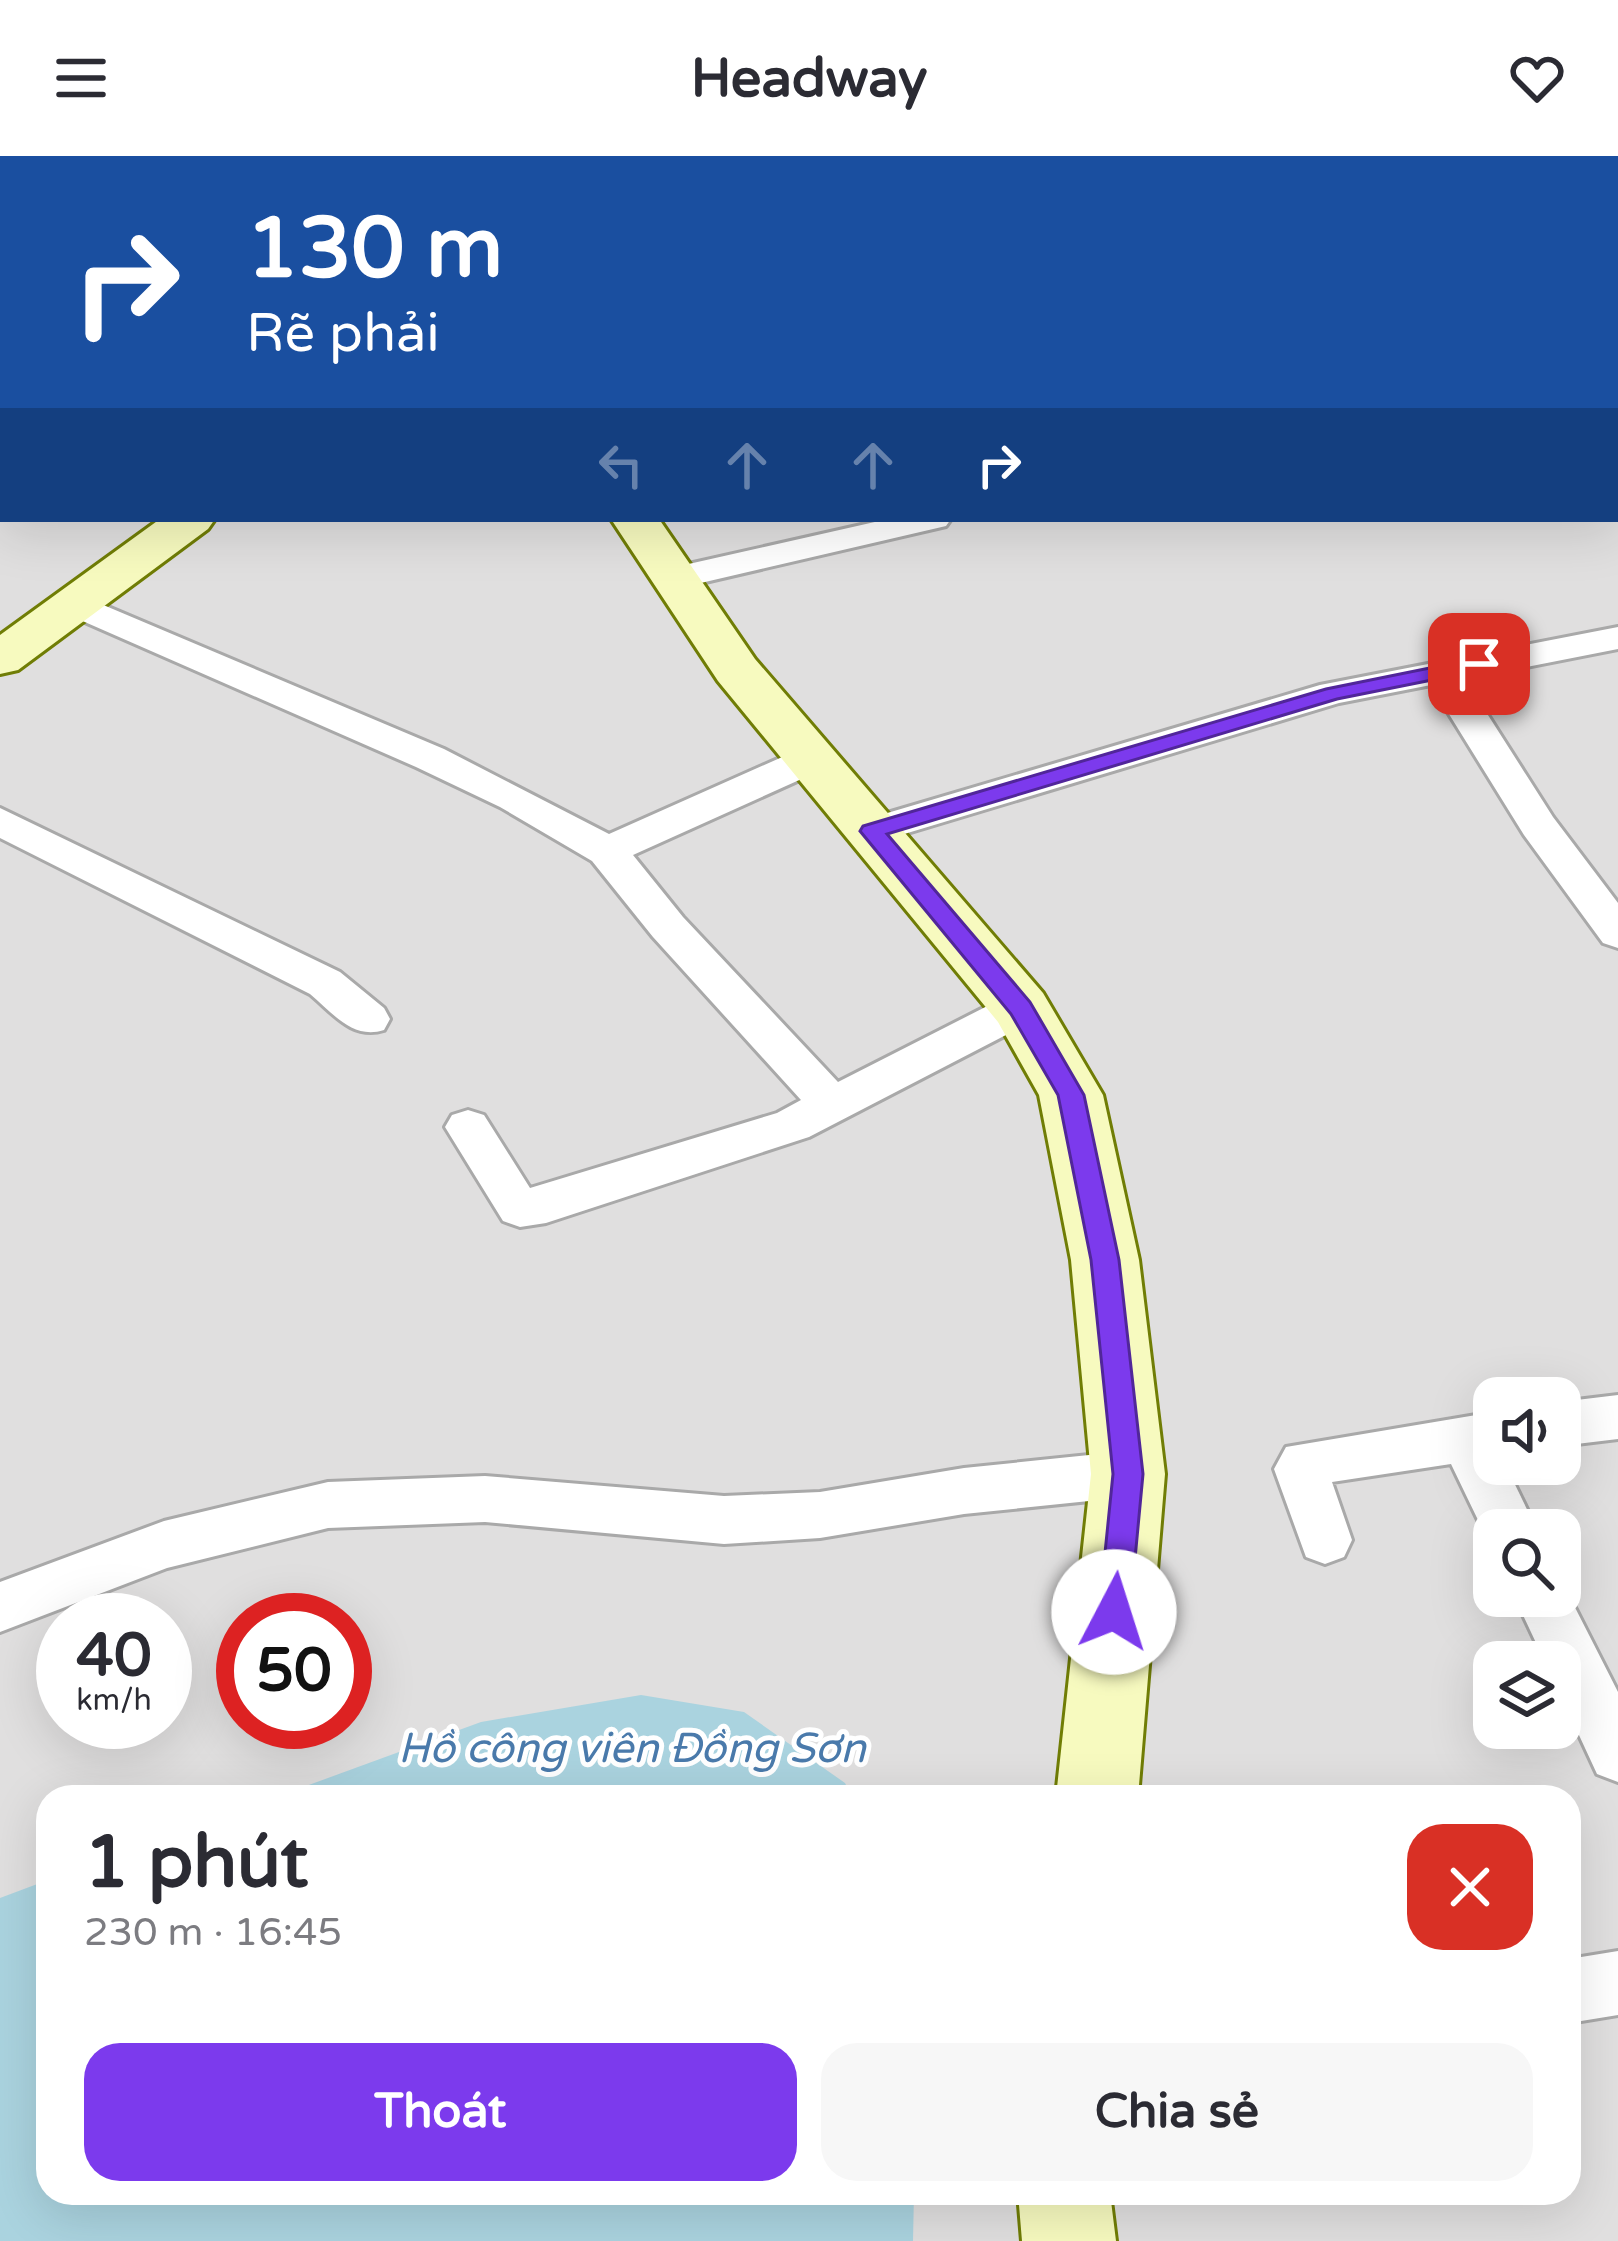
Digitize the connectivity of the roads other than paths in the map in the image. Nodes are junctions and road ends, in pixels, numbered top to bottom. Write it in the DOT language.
graph roads {
  1 [pos="187,522"];
  2 [pos="636,522"];
  3 [pos="921,522"];
  4 [pos="675,578"];
  5 [pos="75,604"];
  6 [pos="1618,638"];
  7 [pos="0,659"];
  8 [pos="1442,672"];
  9 [pos="812,759"];
  10 [pos="0,821"];
  11 [pos="871,831"];
  12 [pos="607,850"];
  13 [pos="1618,933"];
  14 [pos="1021,1008"];
  15 [pos="368,1019"];
  16 [pos="834,1107"];
  17 [pos="468,1127"];
  18 [pos="1618,1417"];
  19 [pos="1581,1421"];
  20 [pos="1473,1438"];
  21 [pos="1128,1474"];
  22 [pos="1325,1540"];
  23 [pos="0,1607"];
  24 [pos="1552,1617"];
  25 [pos="1618,1754"];
  26 [pos="1097,1785"];
  27 [pos="1618,1983"];
  28 [pos="1581,1989"];
  29 [pos="1065,2205"];
  30 [pos="1069,2241"];
  1 -- 5 [label="main road"];
  2 -- 4 [label="main road"];
  3 -- 4 [label="street"];
  4 -- 9 [label="main road"];
  5 -- 7 [label="main road"];
  5 -- 12 [label="street"];
  6 -- 8 [label="street"];
  8 -- 11 [label="street"];
  8 -- 13 [label="street"];
  9 -- 11 [label="main road"];
  9 -- 12 [label="street"];
  10 -- 15 [label="street"];
  11 -- 14 [label="main road"];
  12 -- 16 [label="street"];
  14 -- 16 [label="street"];
  14 -- 21 [label="main road"];
  16 -- 17 [label="street"];
  18 -- 19 [label="street"];
  20 -- 22 [label="street"];
  21 -- 23 [label="street"];
  21 -- 26 [label="main road"];
  24 -- 25 [label="street"];
  27 -- 28 [label="street"];
  29 -- 30 [label="main road"];
}
